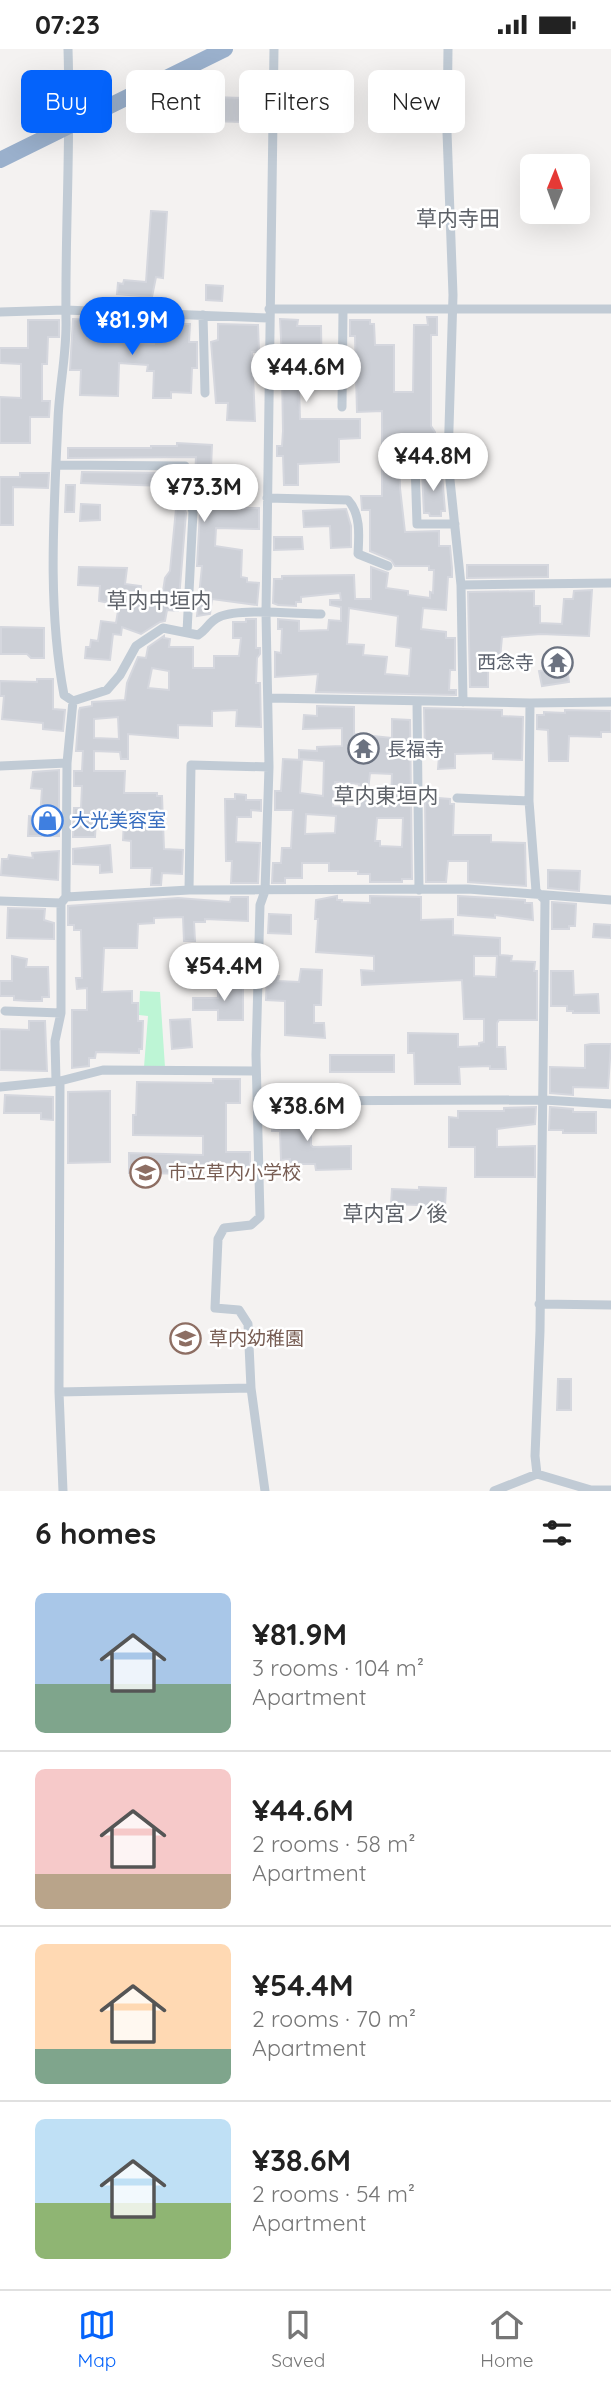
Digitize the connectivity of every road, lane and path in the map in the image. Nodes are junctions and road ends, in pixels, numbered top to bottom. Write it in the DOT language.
graph roads {
  1 [pos="68,49"];
  2 [pos="225,49"];
  3 [pos="274,49"];
  4 [pos="448,49"];
  5 [pos="69,70"];
  6 [pos="112,104"];
  7 [pos="54,133"];
  8 [pos="70,133"];
  9 [pos="0,160"];
  10 [pos="452,307"];
  11 [pos="611,309"];
  12 [pos="65,310"];
  13 [pos="343,310"];
  14 [pos="0,312"];
  15 [pos="269,313"];
  16 [pos="203,316"];
  17 [pos="205,393"];
  18 [pos="342,407"];
  19 [pos="448,461"];
  20 [pos="58,465"];
  21 [pos="267,498"];
  22 [pos="455,524"];
  23 [pos="388,566"];
  24 [pos="611,583"];
  25 [pos="461,585"];
  26 [pos="266,613"];
  27 [pos="321,614"];
  28 [pos="187,632"];
  29 [pos="270,698"];
  30 [pos="73,701"];
  31 [pos="417,701"];
  32 [pos="463,702"];
  33 [pos="611,702"];
  34 [pos="530,703"];
  35 [pos="67,763"];
  36 [pos="0,766"];
  37 [pos="269,767"];
  38 [pos="457,798"];
  39 [pos="529,801"];
  40 [pos="189,890"];
  41 [pos="419,890"];
  42 [pos="265,891"];
  43 [pos="541,896"];
  44 [pos="63,900"];
  45 [pos="611,900"];
  46 [pos="0,901"];
  47 [pos="5,1011"];
  48 [pos="61,1013"];
  49 [pos="256,1071"];
  50 [pos="58,1081"];
  51 [pos="0,1087"];
  52 [pos="544,1100"];
  53 [pos="258,1101"];
  54 [pos="611,1104"];
  55 [pos="540,1304"];
  56 [pos="611,1305"];
  57 [pos="251,1388"];
  58 [pos="59,1392"];
  59 [pos="537,1474"];
  60 [pos="611,1490"];
  61 [pos="63,1491"];
  62 [pos="265,1491"];
  63 [pos="494,1491"];
  1 -- 5 [label="street"];
  2 -- 6 [label="highway"];
  3 -- 15 [label="street"];
  4 -- 10 [label="street"];
  7 -- 9 [label="highway"];
  8 -- 12 [label="street"];
  10 -- 11 [label="street"];
  10 -- 13 [label="street"];
  10 -- 19 [label="street"];
  12 -- 14 [label="street"];
  12 -- 16 [label="street"];
  12 -- 20 [label="street"];
  13 -- 15 [label="street"];
  13 -- 18 [label="street"];
  15 -- 16 [label="street"];
  15 -- 21 [label="street"];
  16 -- 17 [label="street"];
  19 -- 22 [label="street"];
  19 -- 22 [label="street"];
  20 -- 28 [label="street"];
  20 -- 30 [label="street"];
  21 -- 23 [label="street"];
  21 -- 26 [label="street"];
  22 -- 25 [label="street"];
  24 -- 25 [label="street"];
  25 -- 32 [label="street"];
  26 -- 27 [label="street"];
  26 -- 28 [label="street"];
  26 -- 29 [label="street"];
  28 -- 30 [label="street"];
  29 -- 31 [label="street"];
  29 -- 37 [label="street"];
  30 -- 35 [label="street"];
  31 -- 32 [label="street"];
  31 -- 41 [label="street"];
  32 -- 34 [label="street"];
  33 -- 34 [label="street"];
  34 -- 39 [label="street"];
  35 -- 36 [label="street"];
  35 -- 44 [label="street"];
  37 -- 40 [label="street"];
  37 -- 42 [label="street"];
  38 -- 39 [label="street"];
  39 -- 43 [label="street"];
  40 -- 42 [label="street"];
  40 -- 44 [label="street"];
  41 -- 42 [label="street"];
  41 -- 43 [label="street"];
  42 -- 49 [label="street"];
  43 -- 45 [label="street"];
  43 -- 52 [label="street"];
  44 -- 46 [label="street"];
  44 -- 48 [label="street"];
  47 -- 48 [label="street"];
  48 -- 50 [label="street"];
  49 -- 50 [label="street"];
  49 -- 53 [label="street"];
  50 -- 51 [label="street"];
  50 -- 58 [label="street"];
  52 -- 53 [label="street"];
  52 -- 54 [label="street"];
  52 -- 55 [label="street"];
  53 -- 57 [label="street"];
  55 -- 56 [label="street"];
  55 -- 59 [label="street"];
  57 -- 58 [label="street"];
  57 -- 62 [label="street"];
  58 -- 61 [label="street"];
  59 -- 60 [label="street"];
  59 -- 63 [label="street"];
}
